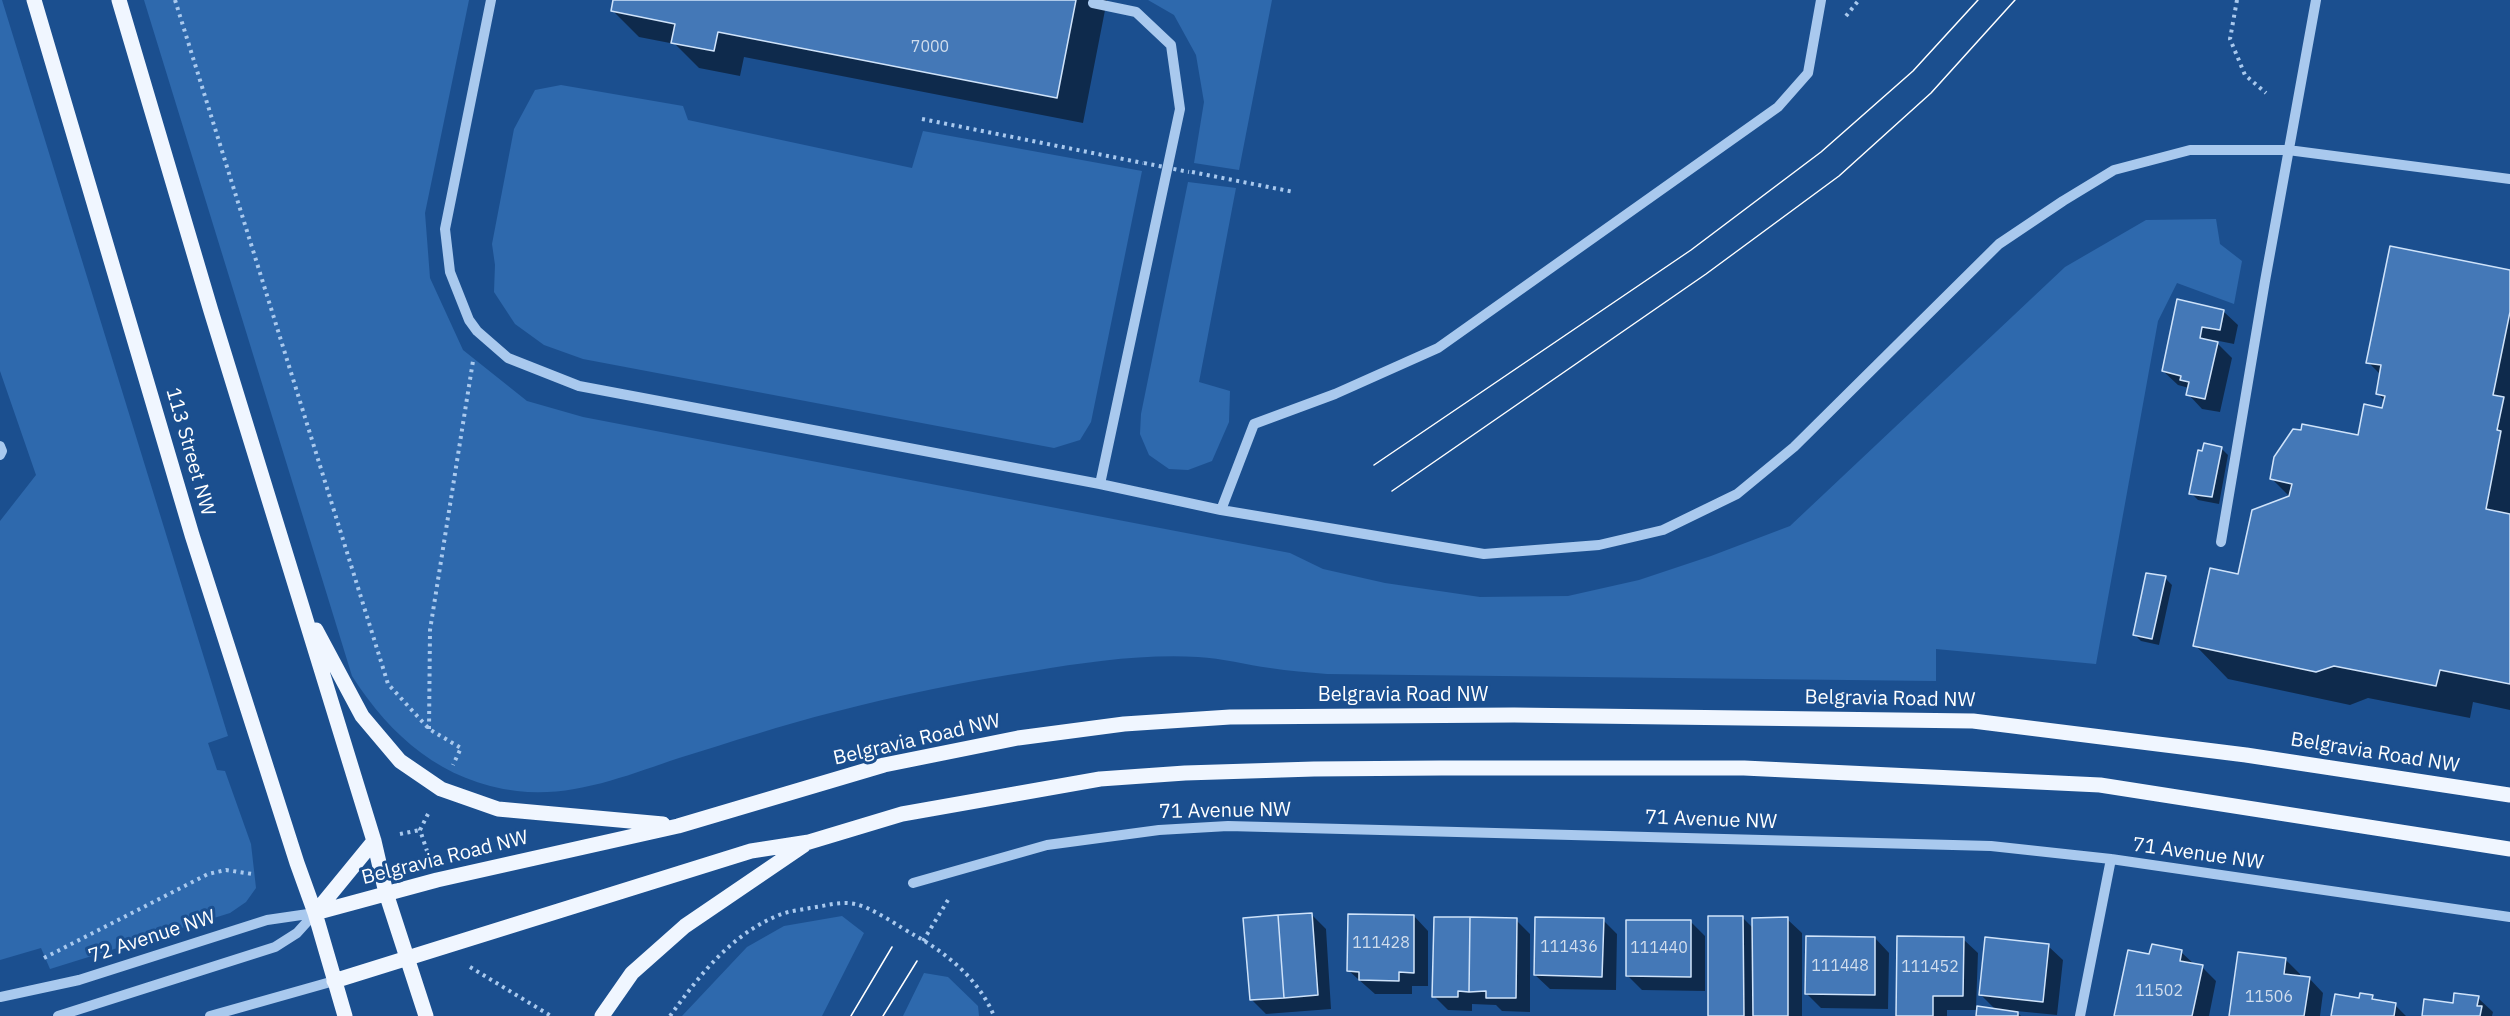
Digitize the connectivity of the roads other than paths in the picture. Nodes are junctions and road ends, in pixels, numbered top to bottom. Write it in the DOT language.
graph roads {
  1 [pos="34,0"];
  2 [pos="119,0"];
  3 [pos="491,0"];
  4 [pos="1821,0"];
  5 [pos="2316,0"];
  6 [pos="1093,3"];
  7 [pos="2288,150"];
  8 [pos="2510,179"];
  9 [pos="0,446"];
  10 [pos="0,455"];
  11 [pos="1100,484"];
  12 [pos="1221,510"];
  13 [pos="2222,542"];
  14 [pos="301,602"];
  15 [pos="2510,795"];
  16 [pos="678,825"];
  17 [pos="374,841"];
  18 [pos="809,842"];
  19 [pos="2510,849"];
  20 [pos="2111,859"];
  21 [pos="913,883"];
  22 [pos="386,893"];
  23 [pos="315,913"];
  24 [pos="2510,917"];
  25 [pos="408,958"];
  26 [pos="334,981"];
  27 [pos="0,997"];
  28 [pos="58,1016"];
  29 [pos="210,1016"];
  30 [pos="345,1016"];
  31 [pos="426,1016"];
  32 [pos="602,1016"];
  33 [pos="2080,1016"];
  1 -- 23 [label="main road, 113 Street NW"];
  2 -- 14 [label="main road"];
  3 -- 11 [label="street"];
  4 -- 12 [label="street"];
  5 -- 7 [label="street"];
  6 -- 11 [label="street"];
  7 -- 8 [label="street"];
  7 -- 12 [label="street"];
  7 -- 13 [label="street"];
  9 -- 10 [label="street"];
  11 -- 12 [label="street"];
  14 -- 16 [label="main road"];
  14 -- 17 [label="main road"];
  15 -- 16 [label="main road, Belgravia Road NW"];
  16 -- 22 [label="main road, Belgravia Road NW"];
  17 -- 22 [label="main road"];
  17 -- 23 [label="main road"];
  18 -- 19 [label="main road"];
  18 -- 25 [label="main road"];
  18 -- 32 [label="main road"];
  20 -- 21 [label="street, 71 Avenue NW"];
  20 -- 24 [label="street, 71 Avenue NW"];
  20 -- 33 [label="street"];
  22 -- 23 [label="main road, Belgravia Road NW"];
  22 -- 25 [label="main road"];
  23 -- 26 [label="main road, 113 Street NW"];
  23 -- 27 [label="street, 72 Avenue NW"];
  23 -- 28 [label="street"];
  25 -- 26 [label="main road"];
  25 -- 31 [label="main road"];
  26 -- 29 [label="street"];
  26 -- 30 [label="main road, 113 Street NW"];
}
